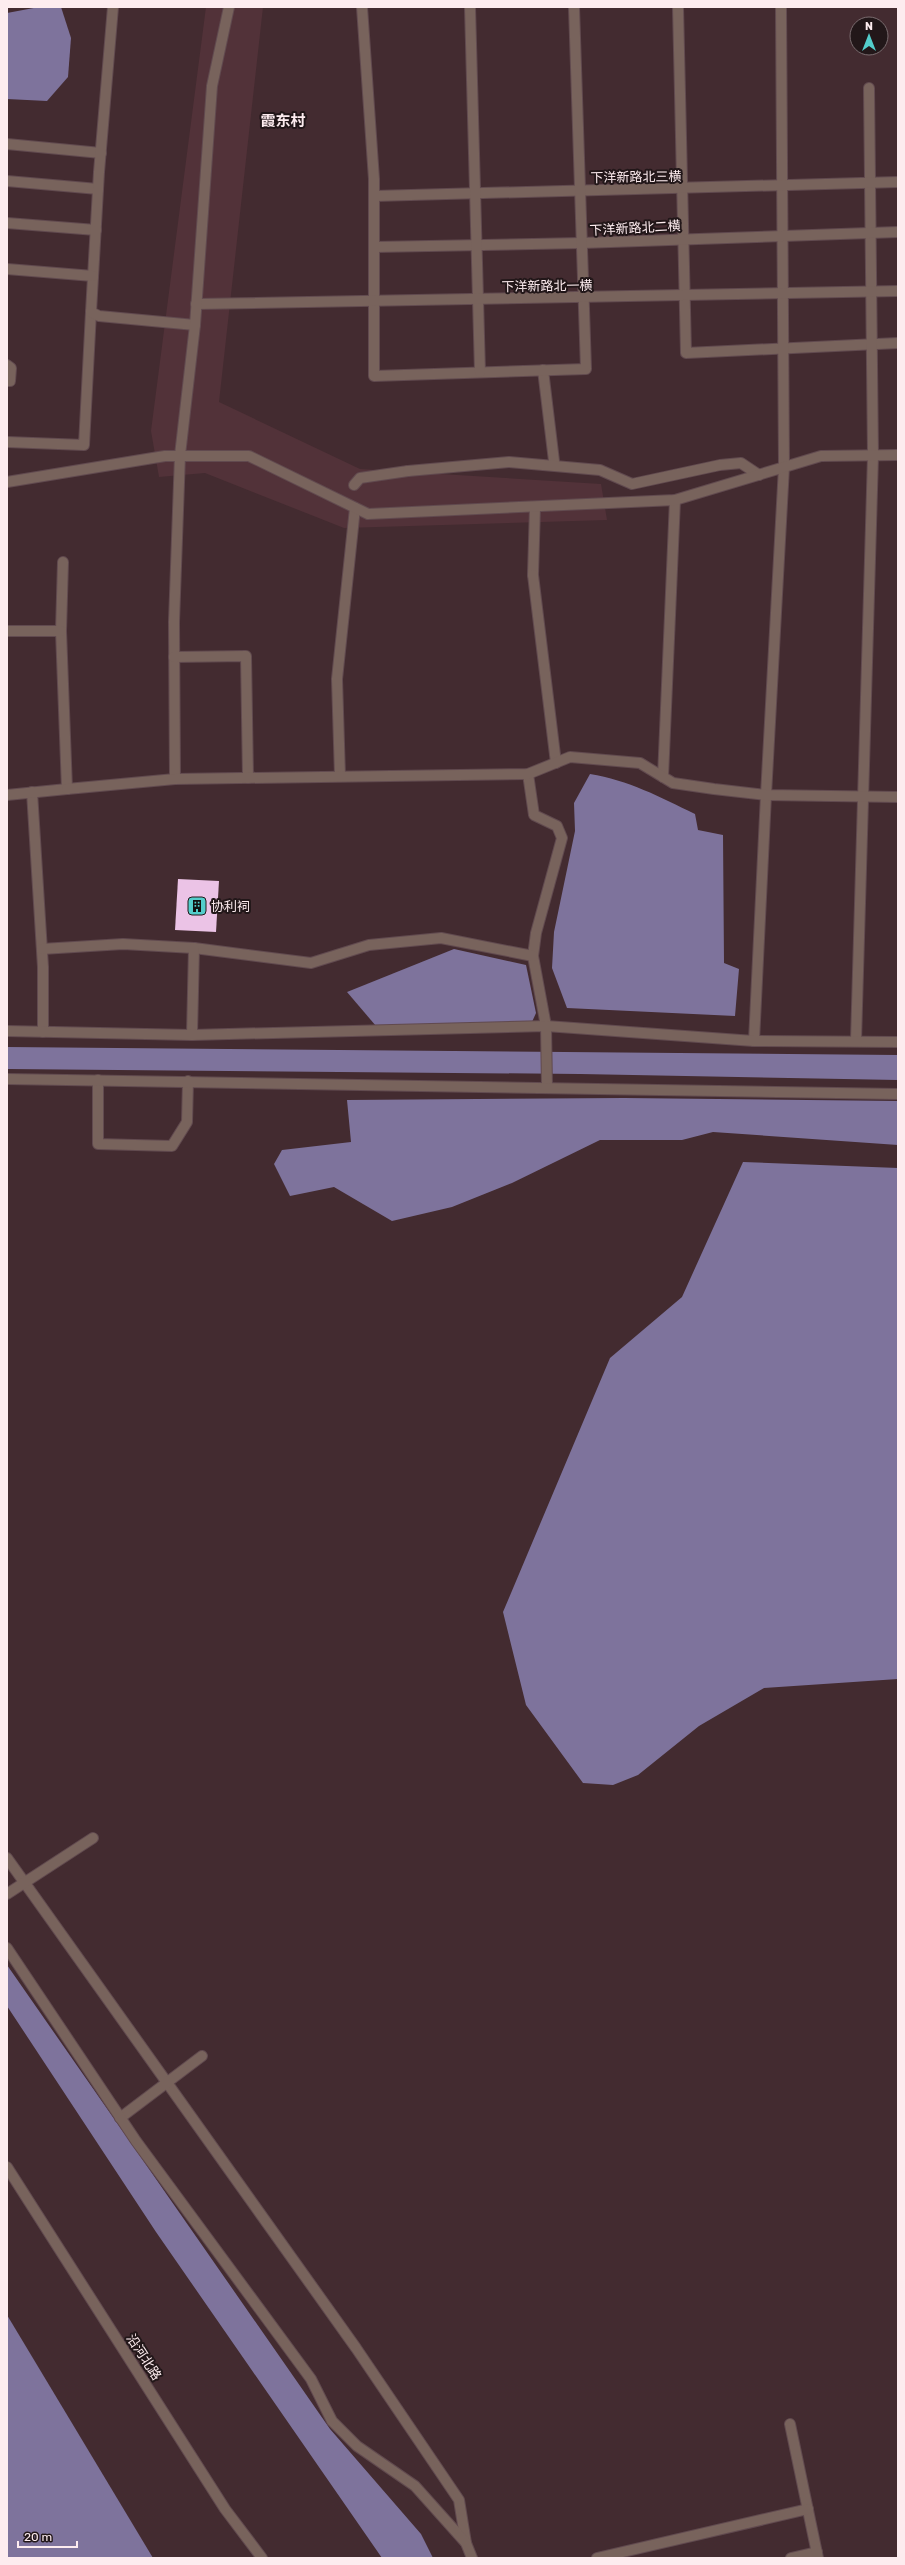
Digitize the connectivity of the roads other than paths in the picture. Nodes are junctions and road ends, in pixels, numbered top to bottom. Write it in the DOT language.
graph roads {
  1 [pos="113,7"];
  2 [pos="229,7"];
  3 [pos="362,7"];
  4 [pos="470,7"];
  5 [pos="574,7"];
  6 [pos="678,7"];
  7 [pos="781,7"];
  8 [pos="869,88"];
  9 [pos="7,144"];
  10 [pos="101,153"];
  11 [pos="7,181"];
  12 [pos="898,182"];
  13 [pos="870,183"];
  14 [pos="782,185"];
  15 [pos="98,189"];
  16 [pos="683,189"];
  17 [pos="580,191"];
  18 [pos="475,192"];
  19 [pos="374,196"];
  20 [pos="7,222"];
  21 [pos="96,230"];
  22 [pos="898,232"];
  23 [pos="871,233"];
  24 [pos="783,235"];
  25 [pos="684,238"];
  26 [pos="582,243"];
  27 [pos="476,246"];
  28 [pos="374,247"];
  29 [pos="7,269"];
  30 [pos="93,276"];
  31 [pos="871,291"];
  32 [pos="898,291"];
  33 [pos="783,293"];
  34 [pos="686,296"];
  35 [pos="584,298"];
  36 [pos="478,300"];
  37 [pos="374,301"];
  38 [pos="196,304"];
  39 [pos="91,312"];
  40 [pos="195,325"];
  41 [pos="898,343"];
  42 [pos="872,344"];
  43 [pos="783,348"];
  44 [pos="7,365"];
  45 [pos="543,370"];
  46 [pos="480,372"];
  47 [pos="7,381"];
  48 [pos="7,442"];
  49 [pos="180,455"];
  50 [pos="898,455"];
  51 [pos="873,456"];
  52 [pos="554,461"];
  53 [pos="784,467"];
  54 [pos="759,475"];
  55 [pos="7,482"];
  56 [pos="354,485"];
  57 [pos="675,500"];
  58 [pos="535,506"];
  59 [pos="355,508"];
  60 [pos="63,562"];
  61 [pos="61,630"];
  62 [pos="7,631"];
  63 [pos="174,657"];
  64 [pos="556,763"];
  65 [pos="528,774"];
  66 [pos="340,776"];
  67 [pos="663,777"];
  68 [pos="248,778"];
  69 [pos="175,779"];
  70 [pos="68,789"];
  71 [pos="32,792"];
  72 [pos="7,795"];
  73 [pos="766,795"];
  74 [pos="865,797"];
  75 [pos="898,797"];
  76 [pos="194,948"];
  77 [pos="42,949"];
  78 [pos="533,956"];
  79 [pos="546,1026"];
  80 [pos="7,1031"];
  81 [pos="43,1032"];
  82 [pos="192,1034"];
  83 [pos="754,1041"];
  84 [pos="856,1041"];
  85 [pos="898,1042"];
  86 [pos="7,1079"];
  87 [pos="98,1080"];
  88 [pos="188,1081"];
  89 [pos="547,1088"];
  90 [pos="898,1094"];
  91 [pos="93,1838"];
  92 [pos="7,1858"];
  93 [pos="7,1894"];
  94 [pos="7,1948"];
  95 [pos="202,2056"];
  96 [pos="120,2118"];
  97 [pos="7,2167"];
  98 [pos="790,2424"];
  99 [pos="808,2509"];
  100 [pos="466,2543"];
  101 [pos="817,2555"];
  102 [pos="262,2558"];
  103 [pos="472,2558"];
  104 [pos="596,2558"];
  105 [pos="791,2558"];
  1 -- 10 [label="street"];
  2 -- 38 [label="street"];
  3 -- 19 [label="street"];
  4 -- 18 [label="street"];
  5 -- 17 [label="street"];
  6 -- 16 [label="street"];
  7 -- 14 [label="street"];
  8 -- 13 [label="street"];
  9 -- 10 [label="street"];
  10 -- 15 [label="street"];
  11 -- 15 [label="street"];
  12 -- 13 [label="street, 下洋新路北三横"];
  13 -- 14 [label="street, 下洋新路北三横"];
  13 -- 23 [label="street"];
  14 -- 16 [label="street, 下洋新路北三横"];
  14 -- 24 [label="street"];
  15 -- 21 [label="street"];
  16 -- 17 [label="street, 下洋新路北三横"];
  16 -- 25 [label="street"];
  17 -- 18 [label="street, 下洋新路北三横"];
  17 -- 26 [label="street"];
  18 -- 19 [label="street, 下洋新路北三横"];
  18 -- 27 [label="street"];
  19 -- 28 [label="street"];
  20 -- 21 [label="street"];
  21 -- 30 [label="street"];
  22 -- 23 [label="street, 下洋新路北二横"];
  23 -- 24 [label="street, 下洋新路北二横"];
  23 -- 31 [label="street"];
  24 -- 25 [label="street, 下洋新路北二横"];
  24 -- 33 [label="street"];
  25 -- 26 [label="street, 下洋新路北二横"];
  25 -- 34 [label="street"];
  26 -- 27 [label="street, 下洋新路北二横"];
  26 -- 35 [label="street"];
  27 -- 28 [label="street, 下洋新路北二横"];
  27 -- 36 [label="street"];
  28 -- 37 [label="street"];
  29 -- 30 [label="street"];
  30 -- 39 [label="street"];
  31 -- 32 [label="street, 下洋新路北一横"];
  31 -- 33 [label="street, 下洋新路北一横"];
  31 -- 42 [label="street"];
  33 -- 34 [label="street, 下洋新路北一横"];
  33 -- 43 [label="street"];
  34 -- 35 [label="street, 下洋新路北一横"];
  34 -- 43 [label="street"];
  35 -- 36 [label="street, 下洋新路北一横"];
  35 -- 45 [label="street"];
  36 -- 37 [label="street, 下洋新路北一横"];
  36 -- 46 [label="street"];
  37 -- 38 [label="street, 下洋新路北一横"];
  37 -- 46 [label="street"];
  38 -- 40 [label="street"];
  39 -- 40 [label="street"];
  39 -- 48 [label="street"];
  40 -- 49 [label="street"];
  41 -- 42 [label="street"];
  42 -- 43 [label="street"];
  42 -- 51 [label="street"];
  43 -- 53 [label="street"];
  44 -- 47 [label="street"];
  45 -- 46 [label="street"];
  45 -- 52 [label="street"];
  49 -- 55 [label="street"];
  49 -- 59 [label="street"];
  49 -- 63 [label="street"];
  50 -- 51 [label="street"];
  51 -- 53 [label="street"];
  51 -- 74 [label="street"];
  53 -- 54 [label="street"];
  53 -- 73 [label="street"];
  54 -- 56 [label="street"];
  54 -- 57 [label="street"];
  57 -- 58 [label="street"];
  57 -- 67 [label="street"];
  58 -- 59 [label="street"];
  58 -- 64 [label="street"];
  59 -- 66 [label="street"];
  60 -- 61 [label="street"];
  61 -- 62 [label="street"];
  61 -- 70 [label="street"];
  63 -- 68 [label="street"];
  63 -- 69 [label="street"];
  64 -- 65 [label="street"];
  64 -- 67 [label="street"];
  65 -- 66 [label="street"];
  65 -- 78 [label="street"];
  66 -- 68 [label="street"];
  67 -- 73 [label="street"];
  68 -- 69 [label="street"];
  69 -- 70 [label="street"];
  70 -- 71 [label="street"];
  71 -- 72 [label="street"];
  71 -- 77 [label="street"];
  73 -- 74 [label="street"];
  73 -- 83 [label="street"];
  74 -- 75 [label="street"];
  74 -- 84 [label="street"];
  76 -- 77 [label="street"];
  76 -- 78 [label="street"];
  76 -- 82 [label="street"];
  77 -- 81 [label="street"];
  78 -- 79 [label="street"];
  79 -- 82 [label="street"];
  79 -- 83 [label="street"];
  79 -- 89 [label="street"];
  80 -- 81 [label="street"];
  81 -- 82 [label="street"];
  83 -- 84 [label="street"];
  84 -- 85 [label="street"];
  86 -- 87 [label="street"];
  87 -- 88 [label="street"];
  87 -- 88 [label="street"];
  88 -- 89 [label="street"];
  89 -- 90 [label="street"];
  91 -- 93 [label="street"];
  92 -- 100 [label="street"];
  94 -- 96 [label="street"];
  95 -- 96 [label="street"];
  96 -- 100 [label="street"];
  97 -- 102 [label="street, 沿河北路"];
  98 -- 99 [label="street"];
  99 -- 101 [label="street"];
  99 -- 104 [label="street"];
  100 -- 103 [label="street"];
  101 -- 105 [label="street"];
}
